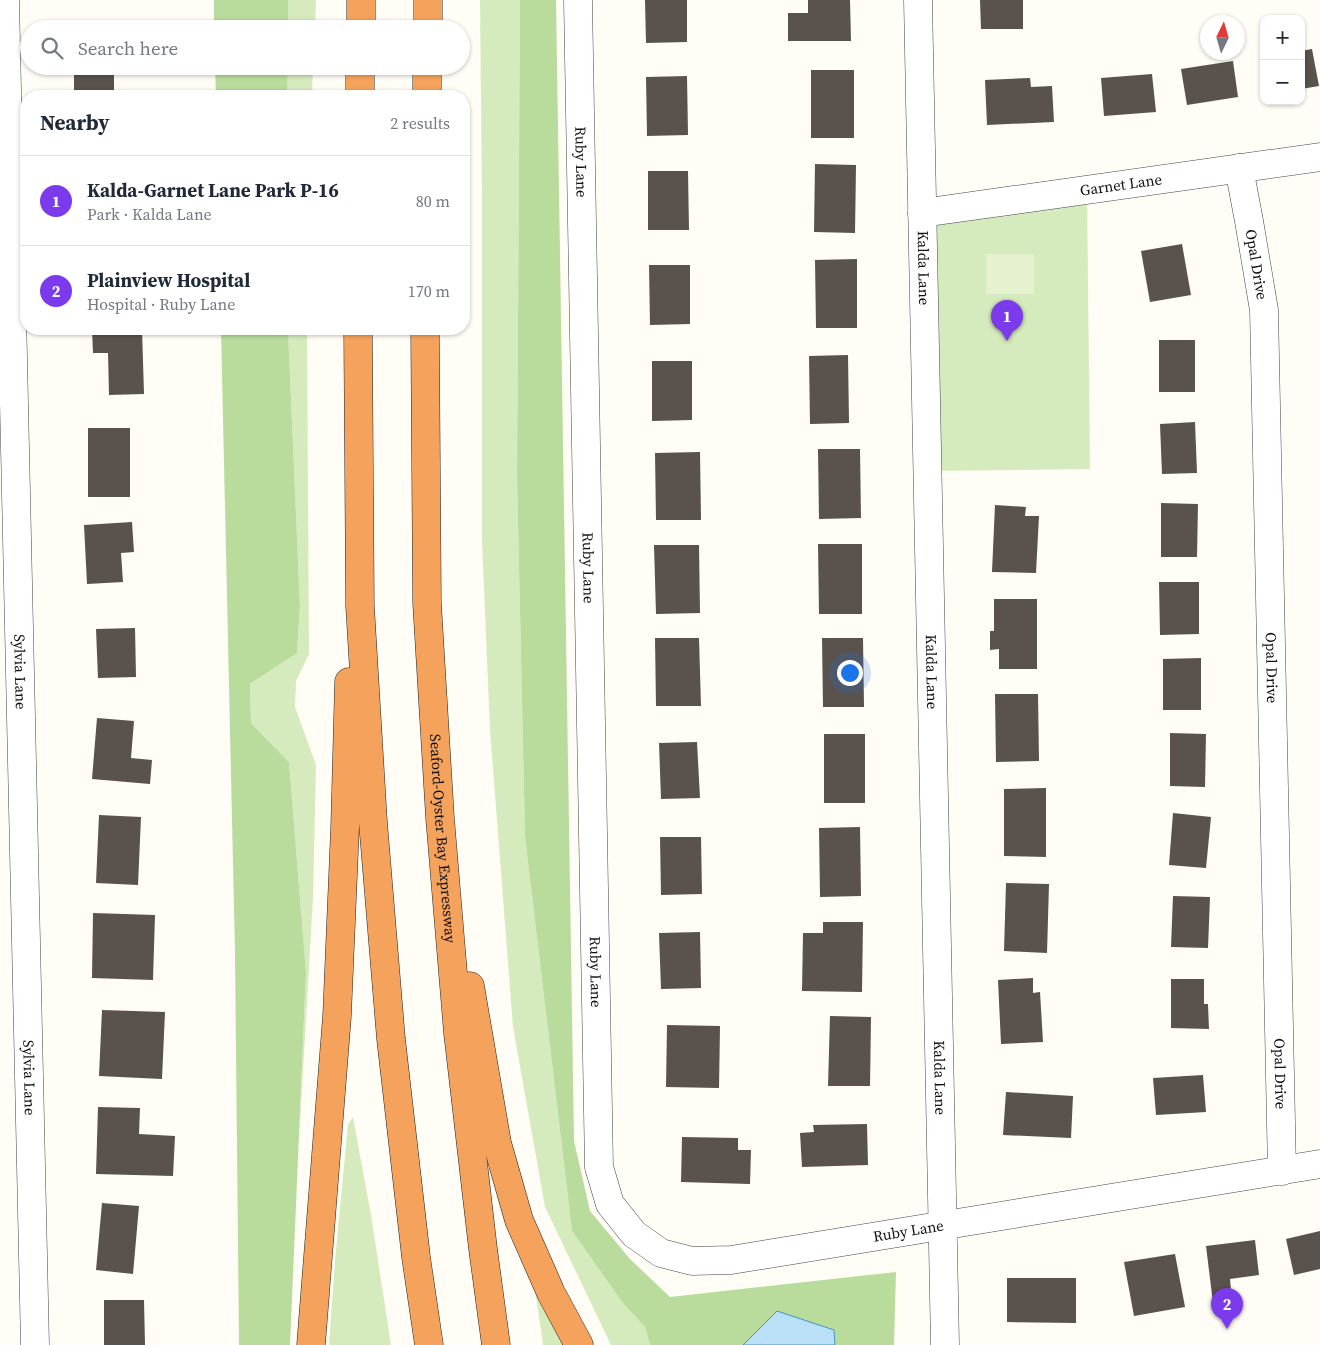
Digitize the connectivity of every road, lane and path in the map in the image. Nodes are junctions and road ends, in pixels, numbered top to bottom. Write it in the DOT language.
graph roads {
  1 [pos="5,0"];
  2 [pos="362,0"];
  3 [pos="428,0"];
  4 [pos="578,0"];
  5 [pos="918,0"];
  6 [pos="361,20"];
  7 [pos="428,20"];
  8 [pos="360,75"];
  9 [pos="427,75"];
  10 [pos="360,90"];
  11 [pos="427,90"];
  12 [pos="1320,157"];
  13 [pos="1239,168"];
  14 [pos="922,213"];
  15 [pos="358,335"];
  16 [pos="425,335"];
  17 [pos="358,380"];
  18 [pos="440,818"];
  19 [pos="1320,1164"];
  20 [pos="1282,1170"];
  21 [pos="942,1226"];
  22 [pos="35,1345"];
  23 [pos="311,1345"];
  24 [pos="429,1345"];
  25 [pos="496,1345"];
  26 [pos="579,1345"];
  27 [pos="944,1345"];
  1 -- 22 [label="street, Sylvia Lane"];
  2 -- 6 [label="highway"];
  3 -- 7 [label="highway"];
  4 -- 21 [label="street, Ruby Lane"];
  5 -- 14 [label="street, Kalda Lane"];
  8 -- 10 [label="highway"];
  9 -- 11 [label="highway"];
  12 -- 13 [label="street, Garnet Lane"];
  13 -- 14 [label="street, Garnet Lane"];
  13 -- 20 [label="street, Opal Drive"];
  14 -- 21 [label="street, Kalda Lane"];
  15 -- 17 [label="highway"];
  16 -- 18 [label="highway, Seaford-Oyster Bay Expressway"];
  17 -- 23 [label="highway"];
  17 -- 24 [label="highway"];
  18 -- 25 [label="highway, Seaford-Oyster Bay Expressway"];
  18 -- 26 [label="highway"];
  19 -- 20 [label="street, Ruby Lane"];
  20 -- 21 [label="street, Ruby Lane"];
  21 -- 27 [label="street, Kalda Lane"];
}
